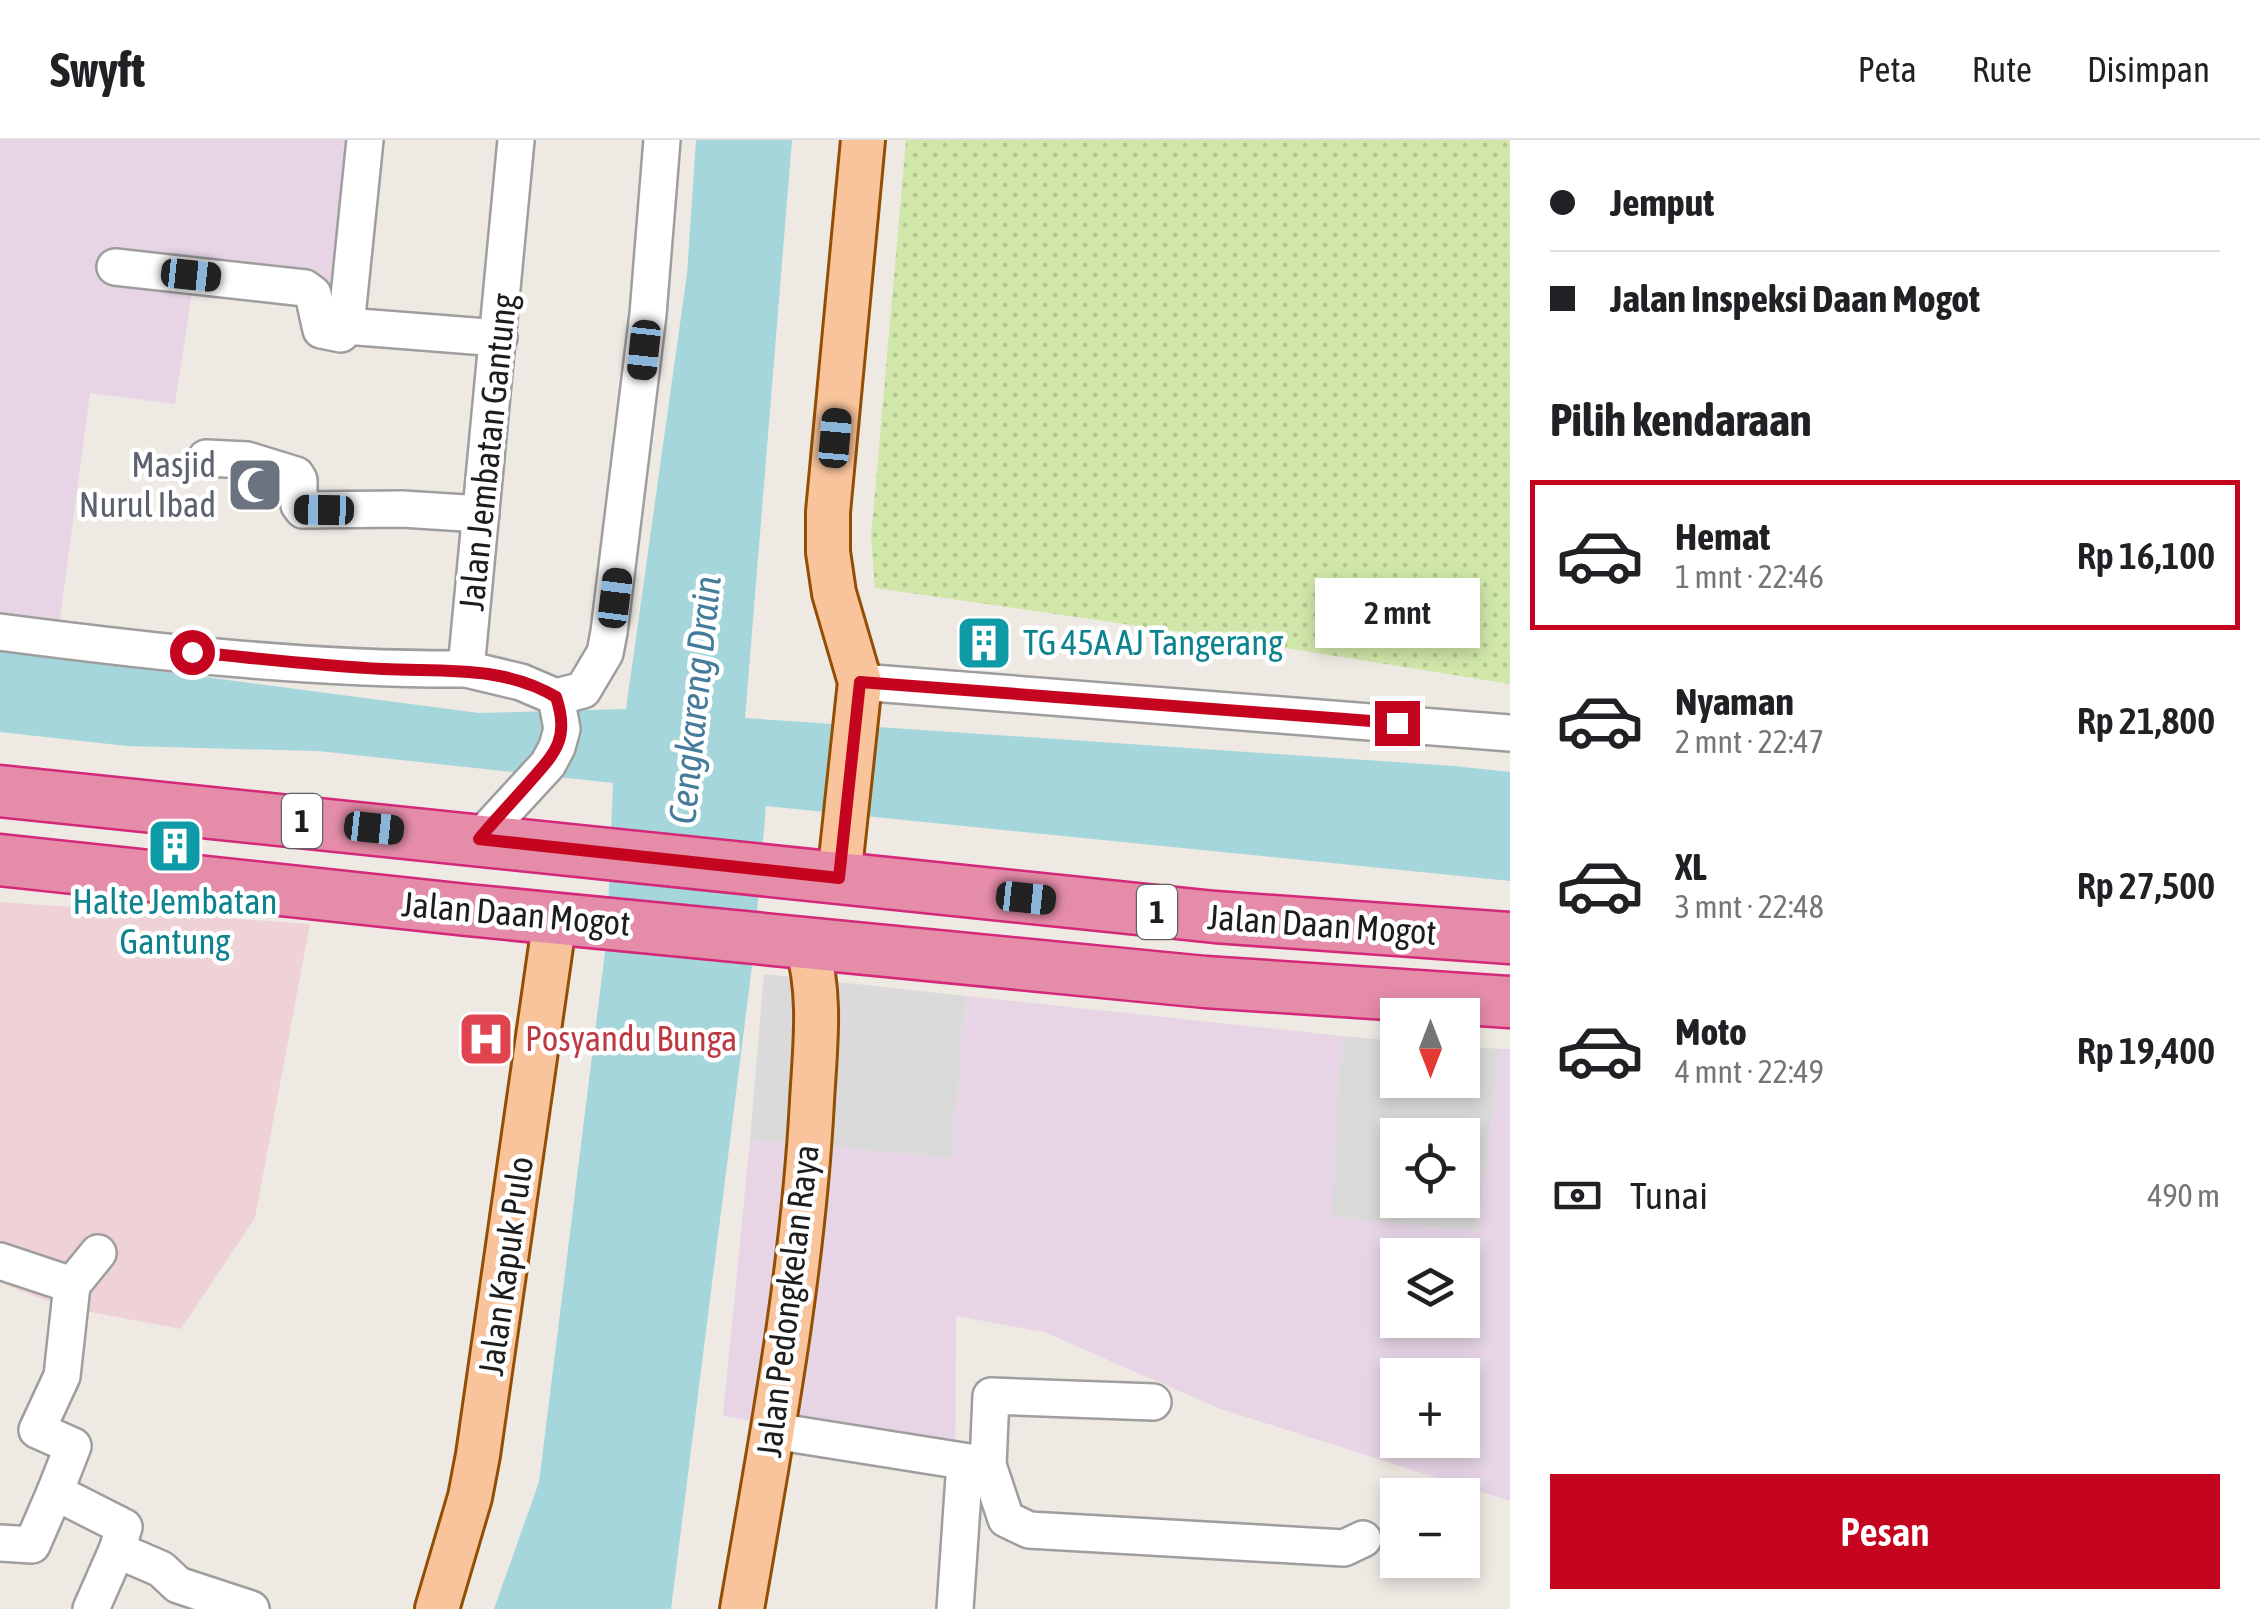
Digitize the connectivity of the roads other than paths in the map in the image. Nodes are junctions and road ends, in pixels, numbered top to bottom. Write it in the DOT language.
graph roads {
  1 [pos="365,140"];
  2 [pos="516,140"];
  3 [pos="662,140"];
  4 [pos="863,140"];
  5 [pos="115,267"];
  6 [pos="346,326"];
  7 [pos="499,338"];
  8 [pos="206,458"];
  9 [pos="481,514"];
  10 [pos="0,632"];
  11 [pos="466,669"];
  12 [pos="859,696"];
  13 [pos="557,702"];
  14 [pos="1510,733"];
  15 [pos="0,791"];
  16 [pos="479,839"];
  17 [pos="0,862"];
  18 [pos="829,862"];
  19 [pos="577,920"];
  20 [pos="1510,938"];
  21 [pos="815,943"];
  22 [pos="1510,1002"];
  23 [pos="98,1253"];
  24 [pos="0,1262"];
  25 [pos="72,1285"];
  26 [pos="1152,1402"];
  27 [pos="774,1431"];
  28 [pos="976,1464"];
  29 [pos="54,1492"];
  30 [pos="1363,1540"];
  31 [pos="0,1543"];
  32 [pos="117,1550"];
  33 [pos="91,1609"];
  34 [pos="250,1609"];
  35 [pos="437,1609"];
  36 [pos="742,1609"];
  37 [pos="955,1609"];
  1 -- 6 [label="street"];
  2 -- 7 [label="street, Jalan Jembatan Gantung"];
  3 -- 13 [label="street"];
  4 -- 12 [label="main road"];
  5 -- 6 [label="street"];
  6 -- 7 [label="street"];
  7 -- 9 [label="street, Jalan Jembatan Gantung"];
  8 -- 9 [label="street"];
  9 -- 11 [label="street, Jalan Jembatan Gantung"];
  10 -- 11 [label="street"];
  11 -- 13 [label="street"];
  12 -- 14 [label="street"];
  12 -- 18 [label="main road"];
  13 -- 16 [label="street"];
  15 -- 16 [label="highway, Jalan Daan Mogot / 1"];
  16 -- 18 [label="highway, Jalan Daan Mogot / 1"];
  17 -- 19 [label="highway, Jalan Daan Mogot / 1"];
  18 -- 20 [label="highway, Jalan Daan Mogot / 1"];
  19 -- 21 [label="highway, Jalan Daan Mogot / 1"];
  19 -- 35 [label="main road, Jalan Kapuk Pulo"];
  21 -- 22 [label="highway, Jalan Daan Mogot / 1"];
  21 -- 27 [label="main road, Jalan Pedongkelan Raya"];
  23 -- 25 [label="street"];
  24 -- 25 [label="street"];
  25 -- 29 [label="street"];
  26 -- 28 [label="street"];
  27 -- 28 [label="street"];
  27 -- 36 [label="main road, Jalan Pedongkelan Raya"];
  28 -- 30 [label="street"];
  28 -- 37 [label="street"];
  29 -- 31 [label="street"];
  29 -- 32 [label="street"];
  32 -- 33 [label="street"];
  32 -- 34 [label="street"];
}
